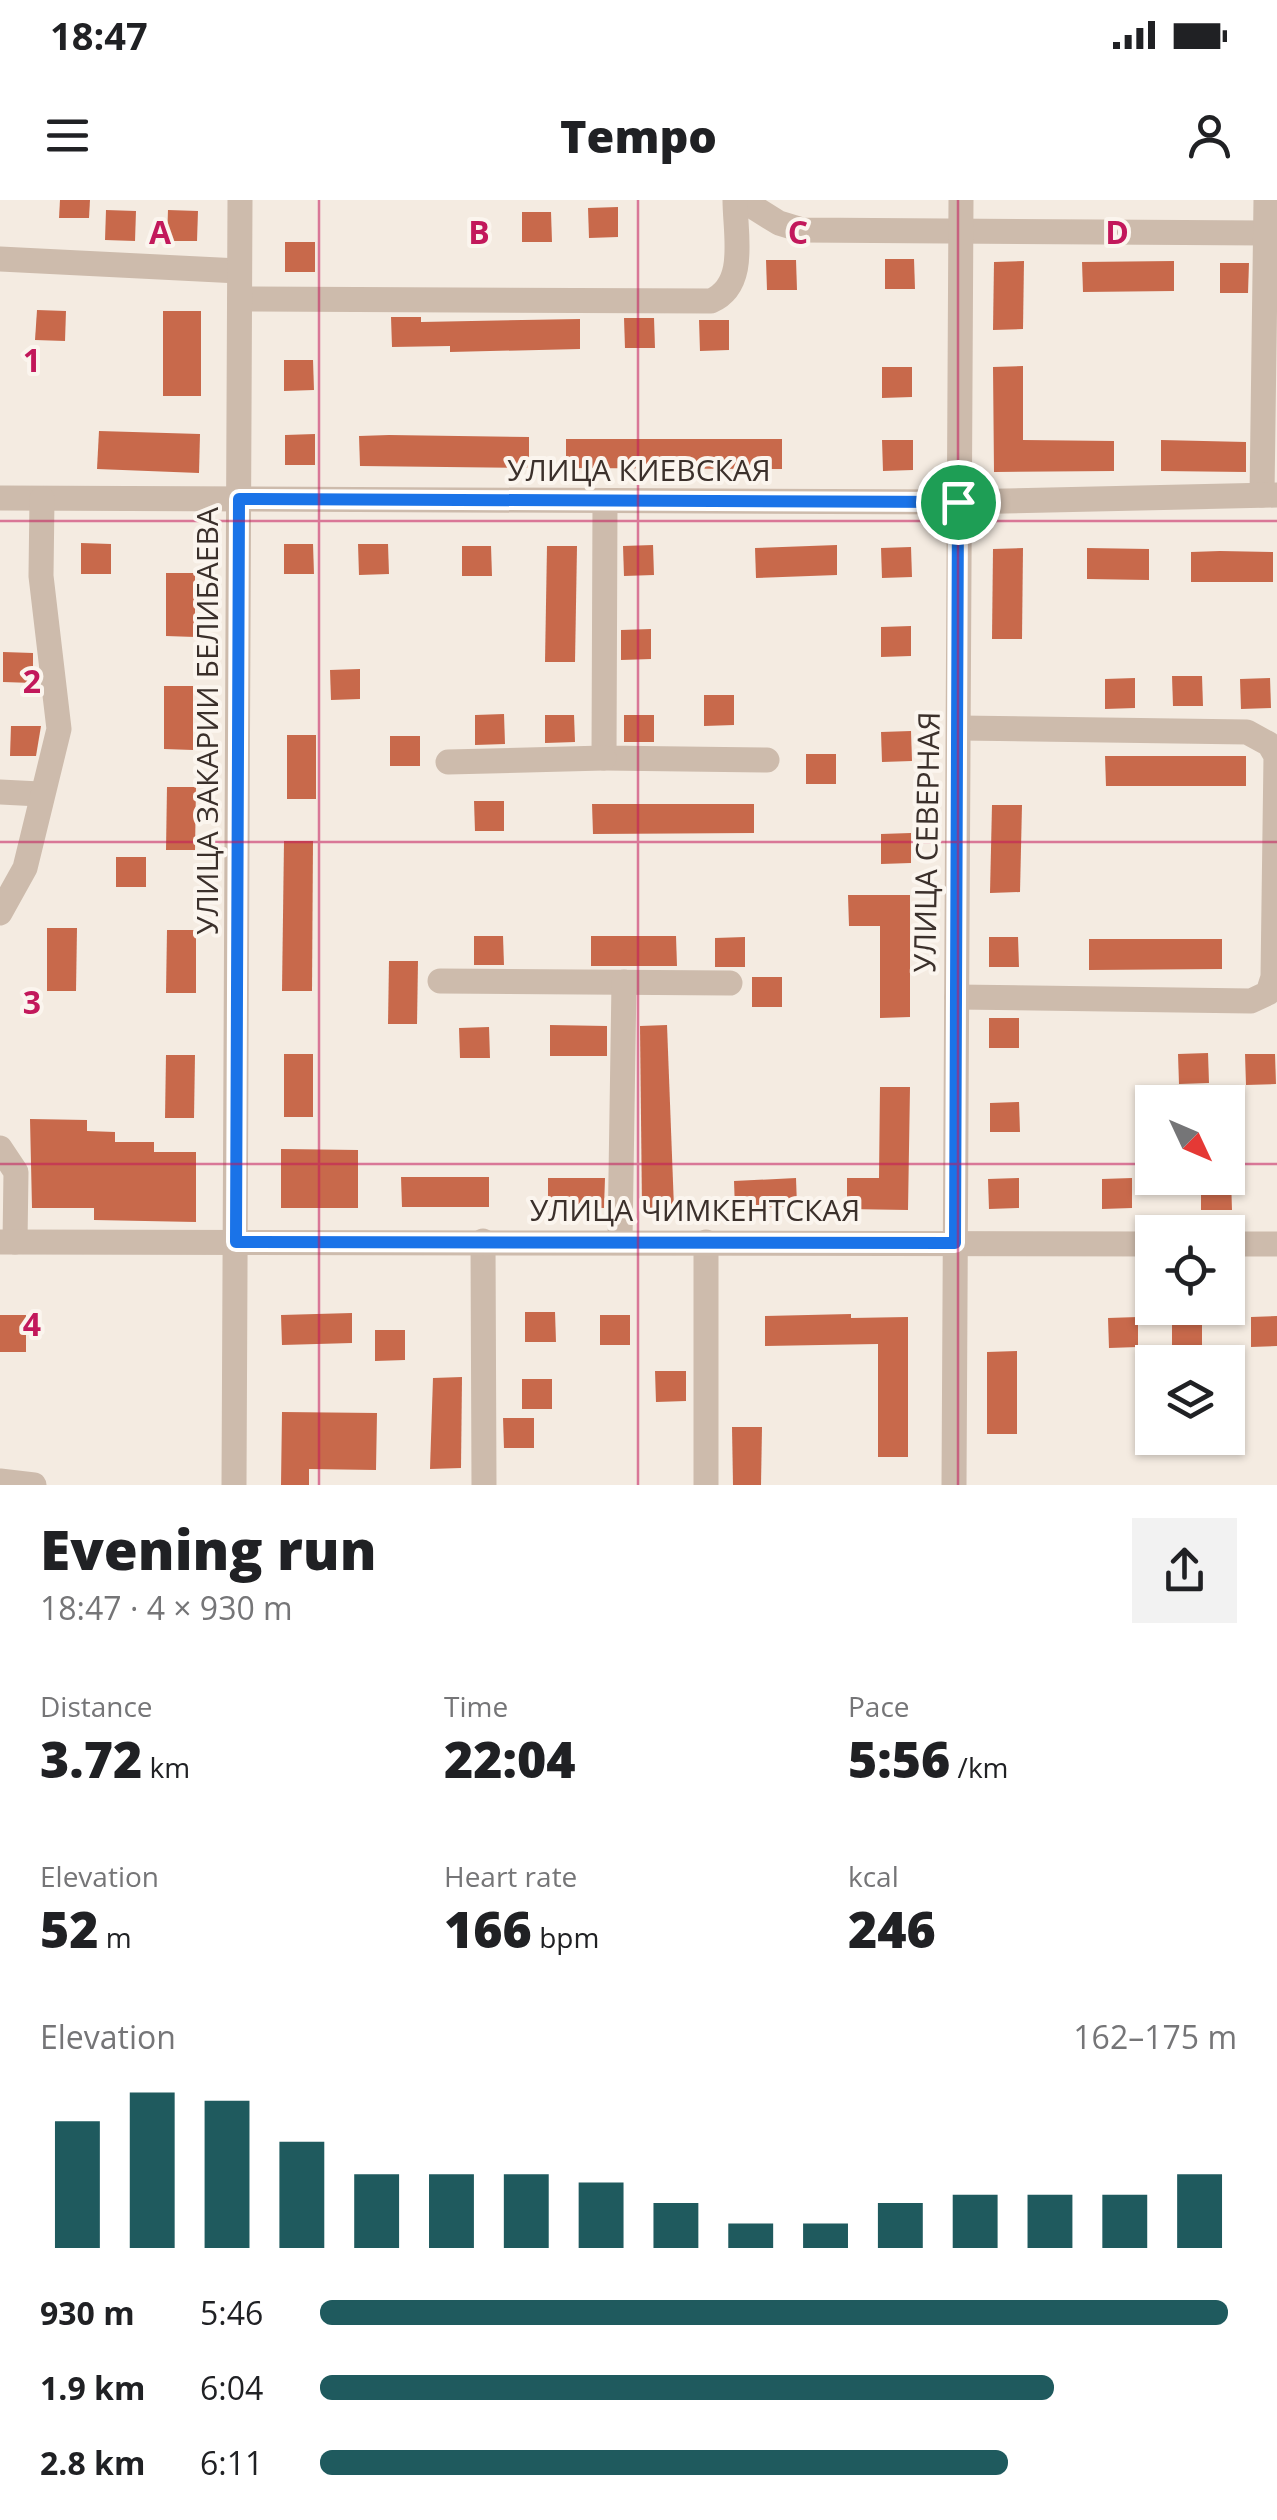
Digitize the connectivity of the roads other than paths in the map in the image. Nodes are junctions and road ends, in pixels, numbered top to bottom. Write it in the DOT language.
graph roads {
  1 [pos="240,200"];
  2 [pos="738,200"];
  3 [pos="960,200"];
  4 [pos="1266,200"];
  5 [pos="960,230"];
  6 [pos="1266,233"];
  7 [pos="0,258"];
  8 [pos="240,271"];
  9 [pos="240,299"];
  10 [pos="1270,495"];
  11 [pos="0,498"];
  12 [pos="42,499"];
  13 [pos="239,499"];
  14 [pos="604,502"];
  15 [pos="958,502"];
  16 [pos="960,728"];
  17 [pos="604,758"];
  18 [pos="766,760"];
  19 [pos="448,762"];
  20 [pos="0,792"];
  21 [pos="40,794"];
  22 [pos="0,913"];
  23 [pos="440,981"];
  24 [pos="624,982"];
  25 [pos="730,983"];
  26 [pos="957,997"];
  27 [pos="0,1148"];
  28 [pos="483,1241"];
  29 [pos="620,1241"];
  30 [pos="8,1242"];
  31 [pos="236,1242"];
  32 [pos="706,1242"];
  33 [pos="955,1243"];
  34 [pos="1135,1244"];
  35 [pos="1245,1244"];
  36 [pos="1277,1244"];
  37 [pos="0,1481"];
  38 [pos="34,1485"];
  39 [pos="234,1485"];
  40 [pos="484,1485"];
  41 [pos="706,1485"];
  42 [pos="954,1485"];
  1 -- 8 [label="street, УЛИЦА ЗАКАРИИ БЕЛИБАЕВА"];
  2 -- 5 [label="street"];
  2 -- 9 [label="street"];
  3 -- 5 [label="street, УЛИЦА СЕВЕРНАЯ"];
  4 -- 6 [label="street"];
  5 -- 6 [label="street"];
  5 -- 15 [label="street, УЛИЦА СЕВЕРНАЯ"];
  6 -- 10 [label="street"];
  7 -- 8 [label="street"];
  8 -- 9 [label="street, УЛИЦА ЗАКАРИИ БЕЛИБАЕВА"];
  9 -- 13 [label="street, УЛИЦА ЗАКАРИИ БЕЛИБАЕВА"];
  10 -- 15 [label="street, УЛИЦА КИЕВСКАЯ"];
  11 -- 12 [label="street, УЛИЦА КИЕВСКАЯ"];
  12 -- 13 [label="street, УЛИЦА КИЕВСКАЯ"];
  12 -- 21 [label="street"];
  13 -- 14 [label="street, УЛИЦА КИЕВСКАЯ"];
  13 -- 31 [label="street, УЛИЦА ЗАКАРИИ БЕЛИБАЕВА"];
  14 -- 15 [label="street, УЛИЦА КИЕВСКАЯ"];
  14 -- 17 [label="street"];
  15 -- 16 [label="street, УЛИЦА СЕВЕРНАЯ"];
  16 -- 26 [label="street, УЛИЦА СЕВЕРНАЯ"];
  16 -- 26 [label="street"];
  17 -- 18 [label="street"];
  17 -- 19 [label="street"];
  20 -- 21 [label="street"];
  21 -- 22 [label="street"];
  23 -- 24 [label="street"];
  24 -- 25 [label="street"];
  24 -- 29 [label="street"];
  26 -- 33 [label="street, УЛИЦА СЕВЕРНАЯ"];
  27 -- 30 [label="street"];
  28 -- 29 [label="street, УЛИЦА ЧИМКЕНТСКАЯ"];
  28 -- 31 [label="street, УЛИЦА ЧИМКЕНТСКАЯ"];
  28 -- 40 [label="street"];
  29 -- 32 [label="street, УЛИЦА ЧИМКЕНТСКАЯ"];
  30 -- 31 [label="street, УЛИЦА ЧИМКЕНТСКАЯ"];
  31 -- 39 [label="street, УЛИЦА ЗАКАРИИ БЕЛИБАЕВА"];
  32 -- 33 [label="street, УЛИЦА ЧИМКЕНТСКАЯ"];
  32 -- 41 [label="street"];
  33 -- 34 [label="street, УЛИЦА ЧИМКЕНТСКАЯ"];
  33 -- 42 [label="street, УЛИЦА СЕВЕРНАЯ"];
  35 -- 36 [label="street"];
  37 -- 38 [label="street"];
}
